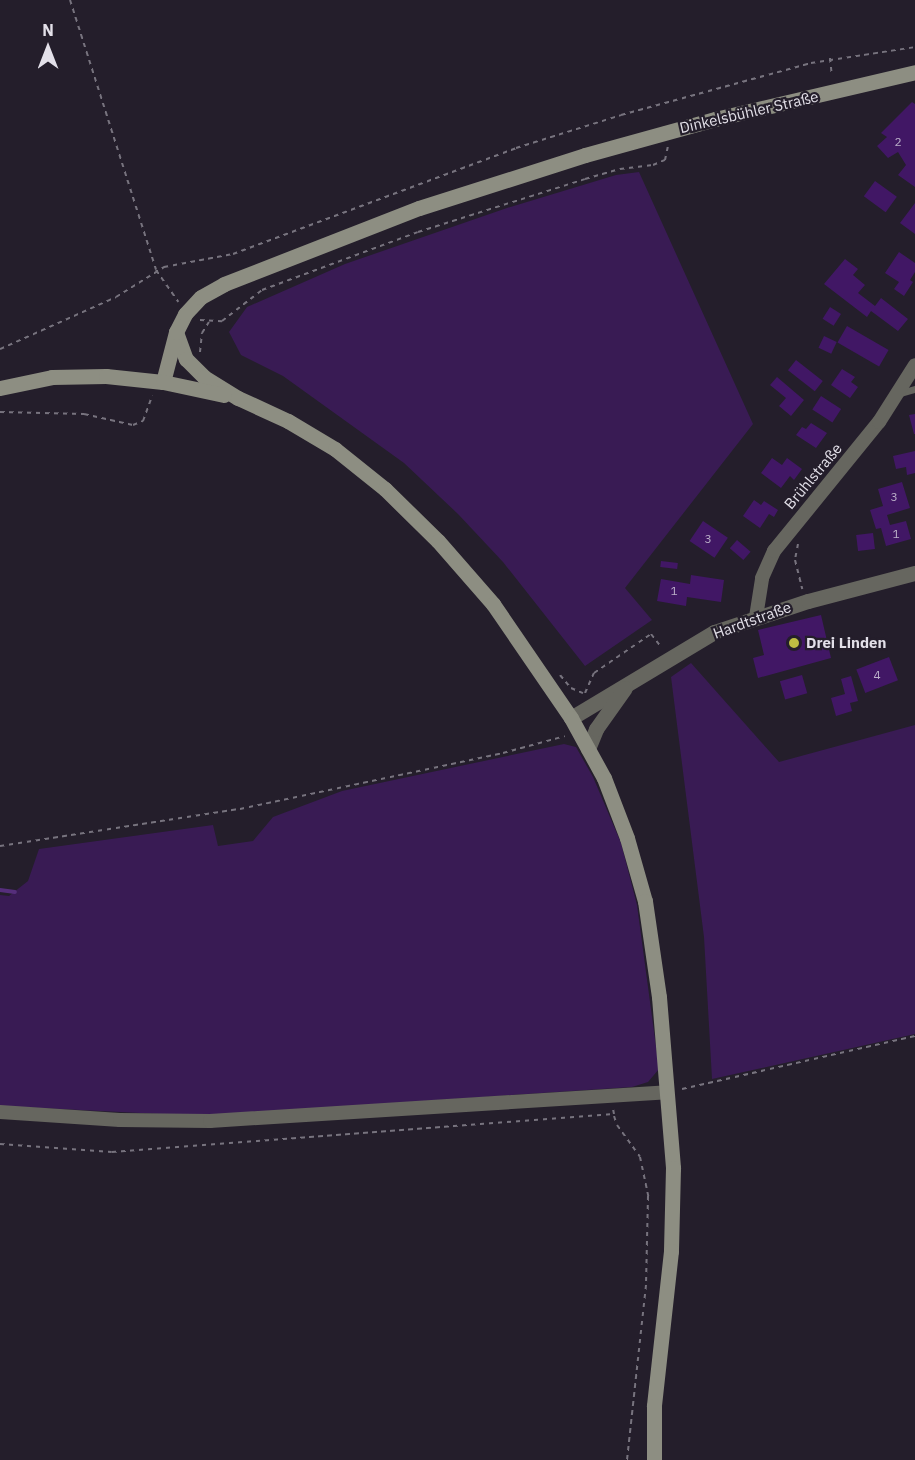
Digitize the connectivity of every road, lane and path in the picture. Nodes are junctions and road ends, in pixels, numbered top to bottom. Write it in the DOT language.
graph roads {
  1 [pos="70,0"];
  2 [pos="915,46"];
  3 [pos="830,58"];
  4 [pos="915,72"];
  5 [pos="833,92"];
  6 [pos="668,132"];
  7 [pos="156,270"];
  8 [pos="185,314"];
  9 [pos="209,322"];
  10 [pos="176,332"];
  11 [pos="0,349"];
  12 [pos="915,365"];
  13 [pos="159,381"];
  14 [pos="0,388"];
  15 [pos="915,389"];
  16 [pos="897,395"];
  17 [pos="238,399"];
  18 [pos="0,412"];
  19 [pos="799,541"];
  20 [pos="915,573"];
  21 [pos="808,601"];
  22 [pos="756,617"];
  23 [pos="670,659"];
  24 [pos="628,684"];
  25 [pos="584,694"];
  26 [pos="574,723"];
  27 [pos="588,749"];
  28 [pos="0,846"];
  29 [pos="915,1036"];
  30 [pos="667,1092"];
  31 [pos="613,1097"];
  32 [pos="0,1112"];
  33 [pos="614,1114"];
  34 [pos="0,1144"];
  35 [pos="627,1460"];
  36 [pos="654,1460"];
  1 -- 7 [label="path"];
  2 -- 3 [label="path"];
  3 -- 5 [label="path"];
  3 -- 7 [label="path"];
  4 -- 5 [label="main road, Dinkelsbühler Straße"];
  5 -- 6 [label="main road, Dinkelsbühler Straße"];
  6 -- 8 [label="main road, Dinkelsbühler Straße"];
  6 -- 9 [label="path"];
  7 -- 8 [label="path"];
  7 -- 11 [label="path"];
  8 -- 10 [label="main road"];
  10 -- 13 [label="main road"];
  10 -- 17 [label="main road"];
  12 -- 16 [label="street, Brühlstraße"];
  13 -- 14 [label="main road"];
  13 -- 17 [label="main road"];
  13 -- 18 [label="path"];
  15 -- 16 [label="lane"];
  16 -- 22 [label="street, Brühlstraße"];
  17 -- 26 [label="main road"];
  19 -- 21 [label="path"];
  20 -- 21 [label="street, Hardtstraße"];
  21 -- 22 [label="street, Hardtstraße"];
  22 -- 23 [label="street, Hardtstraße"];
  23 -- 24 [label="street, Hardtstraße"];
  23 -- 25 [label="path"];
  24 -- 26 [label="street, Hardtstraße"];
  24 -- 27 [label="street"];
  26 -- 27 [label="main road"];
  26 -- 28 [label="path"];
  27 -- 30 [label="main road"];
  29 -- 30 [label="path"];
  30 -- 31 [label="street"];
  30 -- 36 [label="main road"];
  31 -- 32 [label="street"];
  31 -- 33 [label="path"];
  33 -- 34 [label="path"];
  33 -- 35 [label="path"];
}
